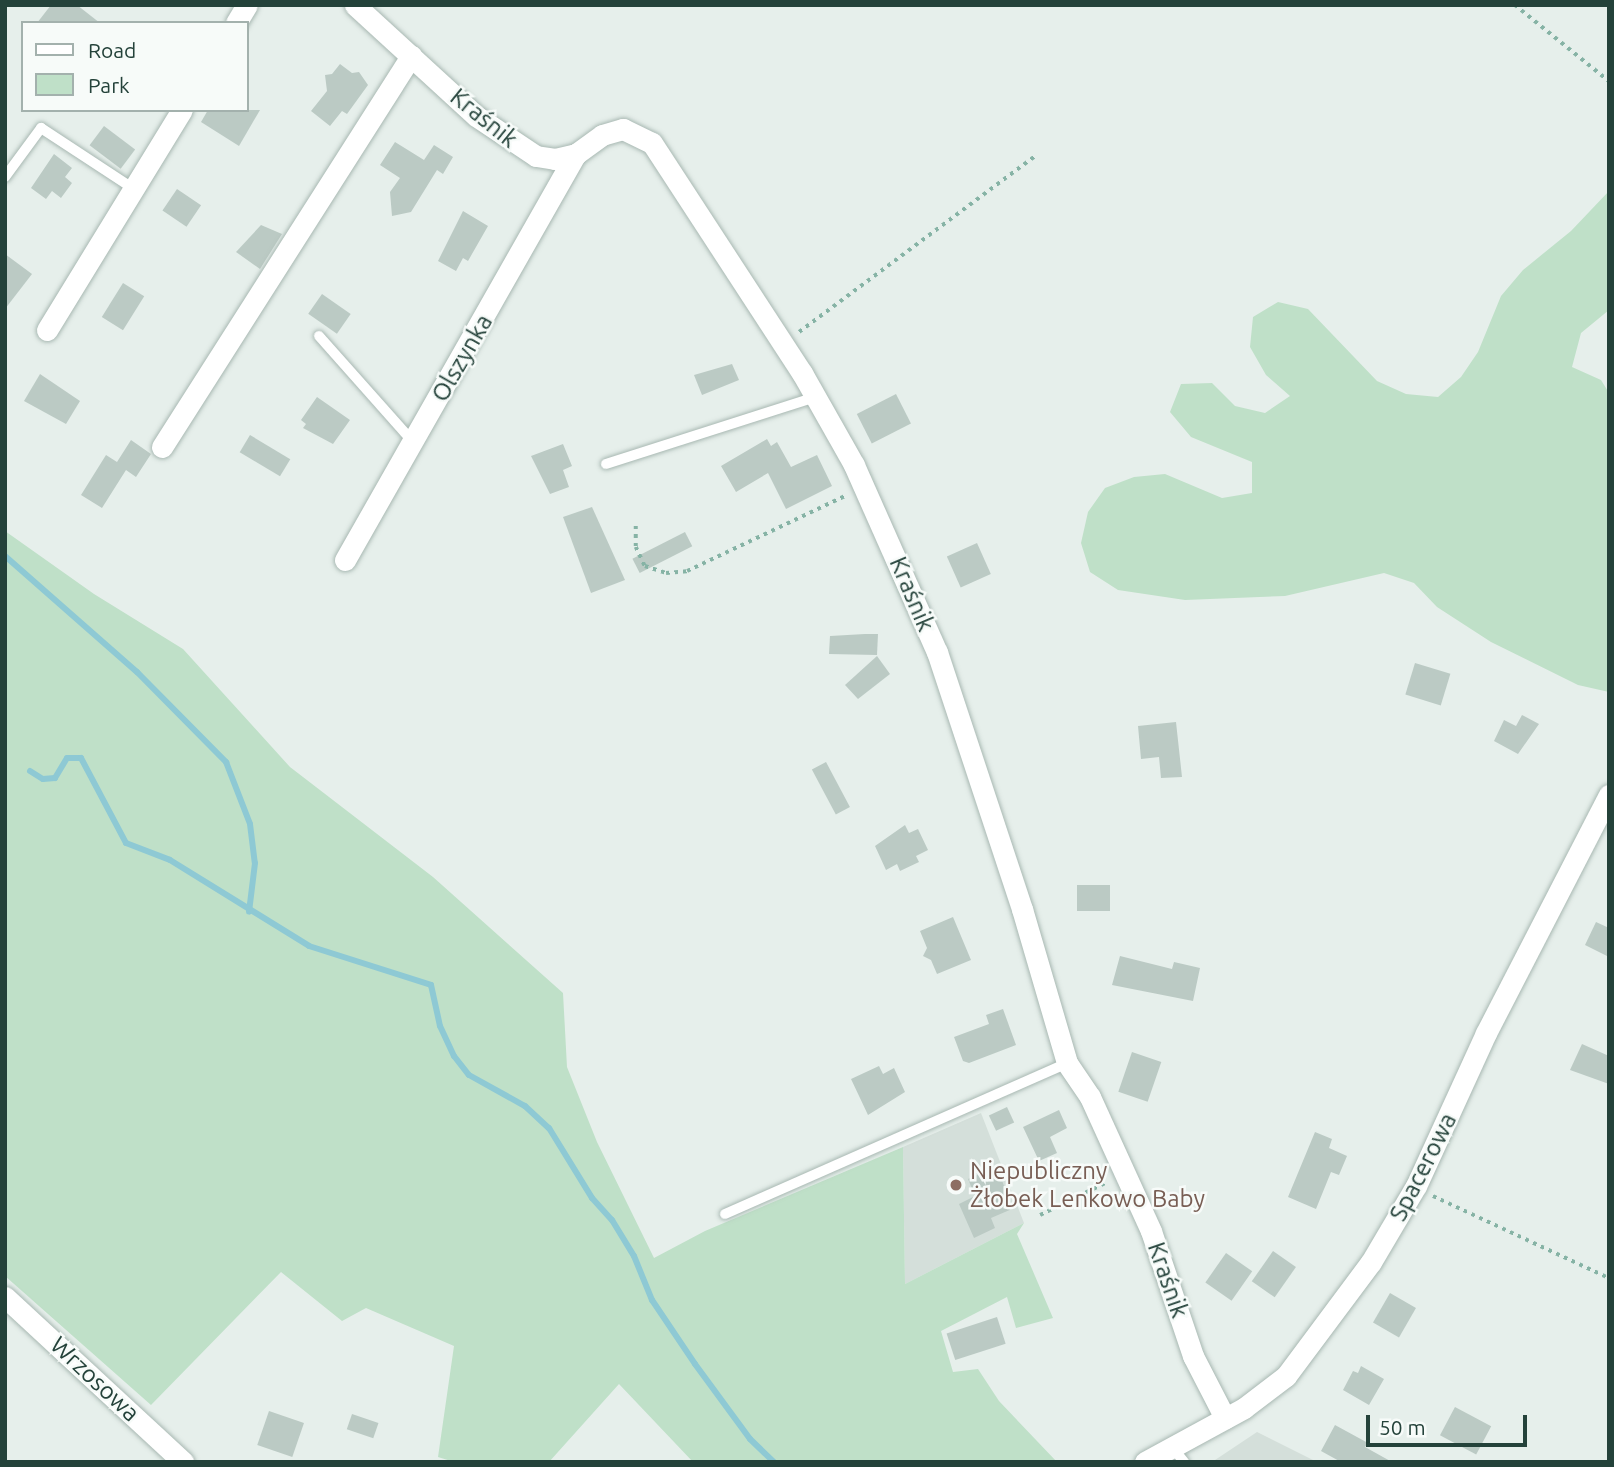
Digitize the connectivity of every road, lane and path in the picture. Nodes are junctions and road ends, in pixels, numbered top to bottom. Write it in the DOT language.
graph roads {
  1 [pos="247,5"];
  2 [pos="355,5"];
  3 [pos="1515,5"];
  4 [pos="237,21"];
  5 [pos="411,56"];
  6 [pos="1609,81"];
  7 [pos="181,112"];
  8 [pos="576,154"];
  9 [pos="1034,158"];
  10 [pos="5,177"];
  11 [pos="134,189"];
  12 [pos="47,330"];
  13 [pos="319,336"];
  14 [pos="783,344"];
  15 [pos="816,397"];
  16 [pos="414,442"];
  17 [pos="162,447"];
  18 [pos="606,464"];
  19 [pos="865,487"];
  20 [pos="636,526"];
  21 [pos="345,560"];
  22 [pos="1609,795"];
  23 [pos="1067,1063"];
  24 [pos="1124,1173"];
  25 [pos="1416,1186"];
  26 [pos="725,1214"];
  27 [pos="1041,1215"];
  28 [pos="1609,1278"];
  29 [pos="5,1297"];
  30 [pos="1226,1418"];
  31 [pos="1178,1454"];
  32 [pos="183,1462"];
  33 [pos="1145,1462"];
  1 -- 4 [label="street"];
  2 -- 5 [label="street, Kraśnik"];
  3 -- 6 [label="path"];
  5 -- 8 [label="street, Kraśnik"];
  5 -- 17 [label="street"];
  7 -- 11 [label="street"];
  8 -- 14 [label="street, Kraśnik"];
  8 -- 16 [label="street, Olszynka"];
  9 -- 14 [label="path"];
  10 -- 11 [label="lane"];
  11 -- 12 [label="street"];
  13 -- 16 [label="lane"];
  14 -- 15 [label="street, Kraśnik"];
  15 -- 18 [label="lane"];
  15 -- 19 [label="street, Kraśnik"];
  16 -- 21 [label="street, Olszynka"];
  19 -- 20 [label="path"];
  19 -- 23 [label="street, Kraśnik"];
  22 -- 25 [label="street, Spacerowa"];
  23 -- 24 [label="street, Kraśnik"];
  23 -- 26 [label="lane"];
  24 -- 27 [label="path"];
  24 -- 30 [label="street, Kraśnik"];
  25 -- 28 [label="path"];
  25 -- 30 [label="street, Spacerowa"];
  29 -- 32 [label="street, Wrzosowa"];
  30 -- 31 [label="street, Spacerowa"];
  31 -- 33 [label="street, Spacerowa"];
}
